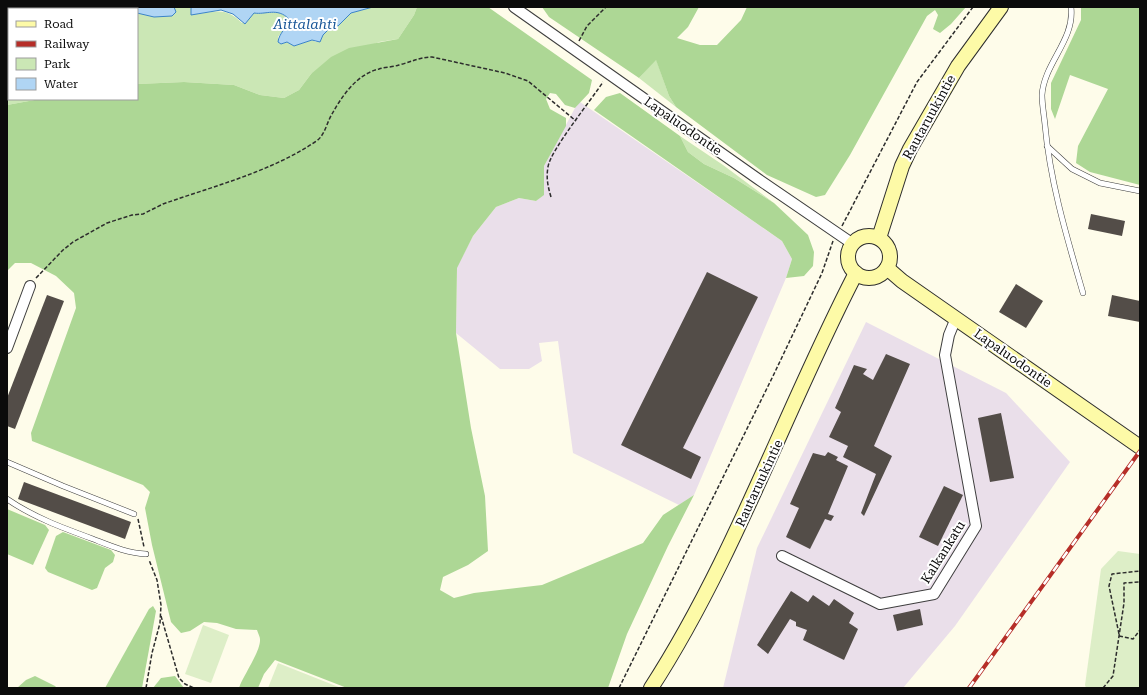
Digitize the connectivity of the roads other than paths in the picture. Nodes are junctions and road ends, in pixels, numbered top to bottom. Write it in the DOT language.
graph roads {
  1 [pos="514,7"];
  2 [pos="1001,7"];
  3 [pos="1072,7"];
  4 [pos="1047,145"];
  5 [pos="1140,191"];
  6 [pos="879,238"];
  7 [pos="853,244"];
  8 [pos="887,268"];
  9 [pos="856,273"];
  10 [pos="30,286"];
  11 [pos="1083,293"];
  12 [pos="956,318"];
  13 [pos="7,348"];
  14 [pos="1140,447"];
  15 [pos="7,462"];
  16 [pos="7,499"];
  17 [pos="134,514"];
  18 [pos="146,554"];
  19 [pos="782,556"];
  20 [pos="651,688"];
  1 -- 7 [label="street, Lapaluodontie"];
  2 -- 6 [label="main road, Rautaruukintie"];
  3 -- 4 [label="lane"];
  4 -- 5 [label="lane"];
  4 -- 11 [label="lane"];
  6 -- 7 [label="main road"];
  6 -- 8 [label="main road"];
  7 -- 9 [label="main road"];
  8 -- 9 [label="main road"];
  8 -- 12 [label="main road, Lapaluodontie"];
  9 -- 20 [label="main road, Rautaruukintie"];
  10 -- 13 [label="street"];
  12 -- 14 [label="main road, Lapaluodontie"];
  12 -- 19 [label="street, Kalkankatu"];
  15 -- 17 [label="lane"];
  16 -- 18 [label="lane"];
}
